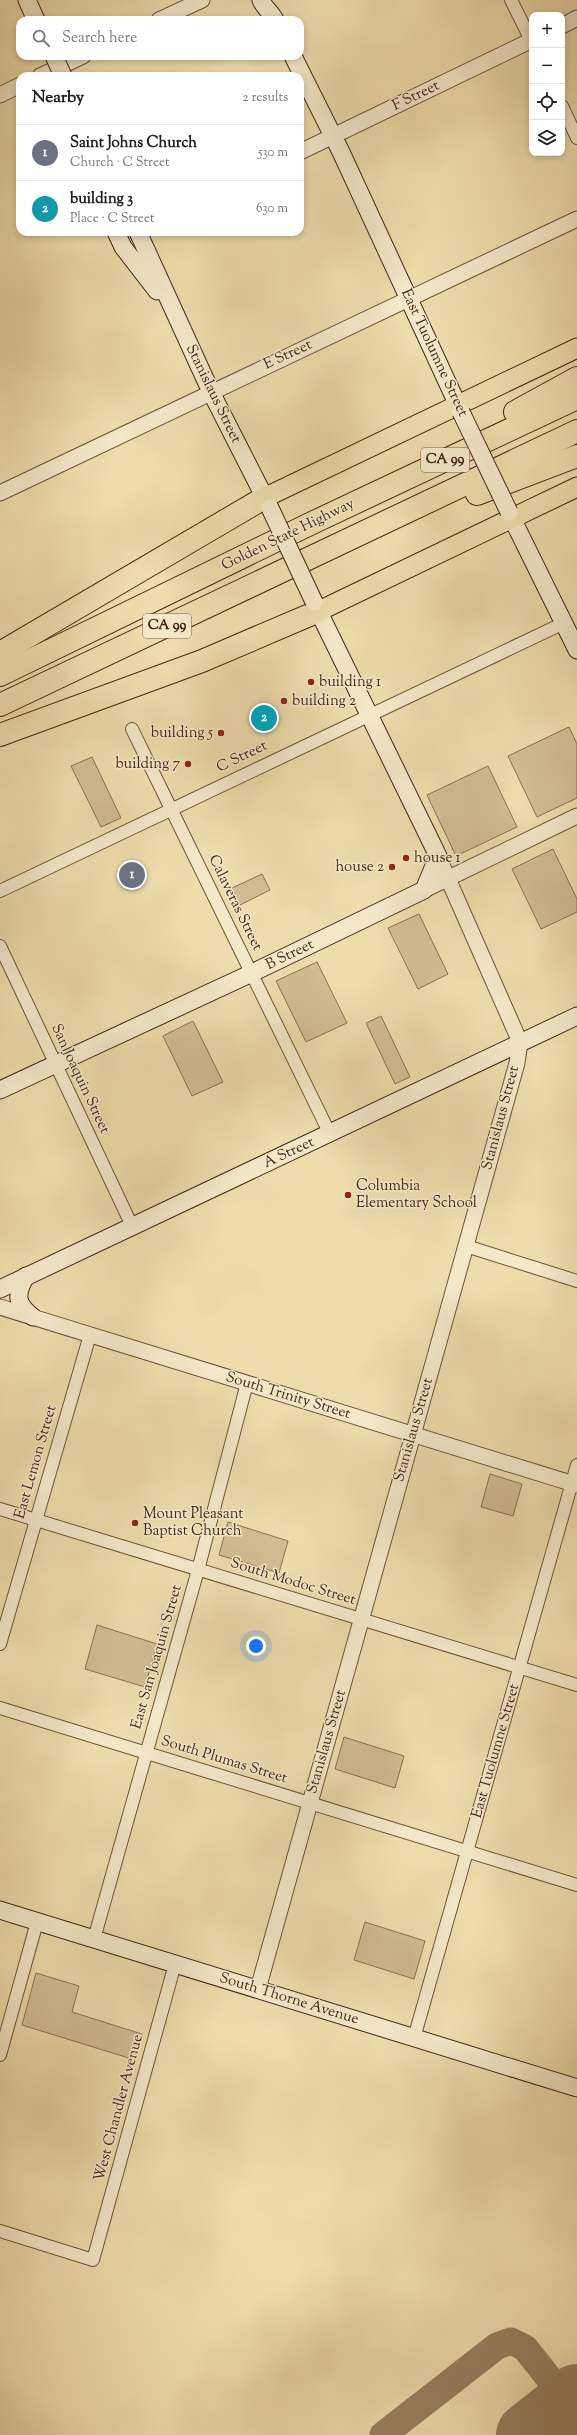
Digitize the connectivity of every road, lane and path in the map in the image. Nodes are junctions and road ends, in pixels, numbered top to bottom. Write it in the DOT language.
graph roads {
  1 [pos="27,0"];
  2 [pos="202,0"];
  3 [pos="511,0"];
  4 [pos="34,16"];
  5 [pos="168,16"];
  6 [pos="577,18"];
  7 [pos="565,24"];
  8 [pos="529,35"];
  9 [pos="529,42"];
  10 [pos="56,60"];
  11 [pos="74,60"];
  12 [pos="295,60"];
  13 [pos="49,72"];
  14 [pos="61,72"];
  15 [pos="301,72"];
  16 [pos="304,79"];
  17 [pos="16,87"];
  18 [pos="0,95"];
  19 [pos="565,112"];
  20 [pos="332,136"];
  21 [pos="577,138"];
  22 [pos="304,150"];
  23 [pos="577,219"];
  24 [pos="118,236"];
  25 [pos="140,236"];
  26 [pos="409,300"];
  27 [pos="174,312"];
  28 [pos="577,348"];
  29 [pos="577,378"];
  30 [pos="211,392"];
  31 [pos="577,398"];
  32 [pos="460,409"];
  33 [pos="577,432"];
  34 [pos="577,456"];
  35 [pos="577,487"];
  36 [pos="0,493"];
  37 [pos="267,503"];
  38 [pos="511,516"];
  39 [pos="312,523"];
  40 [pos="333,548"];
  41 [pos="317,607"];
  42 [pos="564,623"];
  43 [pos="577,650"];
  44 [pos="0,653"];
  45 [pos="0,676"];
  46 [pos="0,705"];
  47 [pos="368,715"];
  48 [pos="132,729"];
  49 [pos="0,735"];
  50 [pos="171,809"];
  51 [pos="577,816"];
  52 [pos="438,856"];
  53 [pos="447,878"];
  54 [pos="424,890"];
  55 [pos="0,891"];
  56 [pos="0,946"];
  57 [pos="252,974"];
  58 [pos="577,1016"];
  59 [pos="520,1042"];
  60 [pos="55,1063"];
  61 [pos="0,1090"];
  62 [pos="330,1134"];
  63 [pos="132,1226"];
  64 [pos="466,1246"];
  65 [pos="26,1276"];
  66 [pos="577,1281"];
  67 [pos="0,1289"];
  68 [pos="0,1307"];
  69 [pos="34,1317"];
  70 [pos="90,1335"];
  71 [pos="247,1383"];
  72 [pos="413,1434"];
  73 [pos="577,1465"];
  74 [pos="574,1484"];
  75 [pos="0,1509"];
  76 [pos="35,1520"];
  77 [pos="198,1570"];
  78 [pos="361,1619"];
  79 [pos="0,1644"];
  80 [pos="519,1667"];
  81 [pos="577,1685"];
  82 [pos="0,1708"];
  83 [pos="146,1753"];
  84 [pos="310,1803"];
  85 [pos="467,1851"];
  86 [pos="577,1885"];
  87 [pos="0,1910"];
  88 [pos="37,1922"];
  89 [pos="94,1939"];
  90 [pos="175,1964"];
  91 [pos="258,1990"];
  92 [pos="414,2038"];
  93 [pos="0,2055"];
  94 [pos="577,2088"];
  95 [pos="0,2231"];
  1 -- 4 [label="main road"];
  2 -- 5 [label="street"];
  3 -- 8 [label="street"];
  6 -- 7 [label="street"];
  9 -- 20 [label="street, F Street"];
  10 -- 14 [label="main road, bridge"];
  11 -- 13 [label="street"];
  12 -- 15 [label="main road, East Tuolumne Street"];
  16 -- 20 [label="main road, East Tuolumne Street"];
  17 -- 18 [label="street"];
  19 -- 21 [label="street"];
  20 -- 22 [label="street, F Street"];
  20 -- 26 [label="main road, East Tuolumne Street"];
  23 -- 26 [label="street, E Street"];
  24 -- 27 [label="main road"];
  25 -- 27 [label="main road, Stanislaus Street"];
  26 -- 30 [label="street, E Street"];
  26 -- 32 [label="main road, East Tuolumne Street"];
  27 -- 30 [label="main road, Stanislaus Street"];
  28 -- 32 [label="main road"];
  29 -- 39 [label="highway"];
  30 -- 36 [label="street, E Street"];
  30 -- 37 [label="main road, Stanislaus Street"];
  31 -- 39 [label="highway, Golden State Highway / CA 99"];
  32 -- 37 [label="main road"];
  32 -- 38 [label="main road, East Tuolumne Street, bridge"];
  33 -- 40 [label="highway, Golden State Highway / CA 99"];
  34 -- 40 [label="highway"];
  35 -- 38 [label="main road"];
  37 -- 41 [label="main road, Stanislaus Street, bridge"];
  37 -- 44 [label="highway"];
  38 -- 41 [label="main road"];
  38 -- 42 [label="main road, East Tuolumne Street"];
  39 -- 45 [label="highway, Golden State Highway / CA 99"];
  40 -- 46 [label="highway, Golden State Highway / CA 99"];
  41 -- 47 [label="main road, Stanislaus Street"];
  41 -- 49 [label="highway"];
  42 -- 43 [label="main road, East Tuolumne Street"];
  42 -- 47 [label="street, C Street"];
  47 -- 50 [label="street, C Street"];
  47 -- 52 [label="main road, Stanislaus Street"];
  48 -- 50 [label="street, Calaveras Street"];
  50 -- 55 [label="street, C Street"];
  50 -- 57 [label="street, Calaveras Street"];
  51 -- 53 [label="street, B Street"];
  52 -- 53 [label="street"];
  52 -- 54 [label="main road"];
  53 -- 54 [label="street, B Street"];
  53 -- 59 [label="street"];
  54 -- 57 [label="main road, B Street"];
  56 -- 60 [label="street, San Joaquin Street"];
  57 -- 60 [label="main road, B Street"];
  57 -- 62 [label="street, Calaveras Street"];
  58 -- 59 [label="main road, A Street"];
  59 -- 62 [label="main road, A Street"];
  59 -- 64 [label="street, Stanislaus Street"];
  60 -- 61 [label="main road, B Street"];
  60 -- 63 [label="street, San Joaquin Street"];
  62 -- 63 [label="main road, A Street"];
  63 -- 65 [label="main road, A Street"];
  64 -- 66 [label="street"];
  64 -- 72 [label="street, Stanislaus Street"];
  65 -- 67 [label="main road, A Street"];
  65 -- 69 [label="main road"];
  68 -- 69 [label="street, South Trinity Street"];
  69 -- 70 [label="street, South Trinity Street"];
  70 -- 71 [label="street, South Trinity Street"];
  70 -- 76 [label="street, East Lemon Street"];
  71 -- 72 [label="street, South Trinity Street"];
  71 -- 77 [label="street, East San Joaquin Street"];
  72 -- 74 [label="street, South Trinity Street"];
  72 -- 78 [label="street, Stanislaus Street"];
  73 -- 74 [label="street, East Tuolumne Street"];
  74 -- 80 [label="street, East Tuolumne Street"];
  75 -- 76 [label="street, South Modoc Street"];
  76 -- 77 [label="street, South Modoc Street"];
  76 -- 79 [label="street, East Lemon Street"];
  77 -- 78 [label="street, South Modoc Street"];
  77 -- 83 [label="street, East San Joaquin Street"];
  78 -- 80 [label="street, South Modoc Street"];
  78 -- 84 [label="street, Stanislaus Street"];
  80 -- 81 [label="street, South Modoc Street"];
  80 -- 85 [label="street, East Tuolumne Street"];
  82 -- 83 [label="street, South Plumas Street"];
  83 -- 84 [label="street, South Plumas Street"];
  83 -- 89 [label="street, East San Joaquin Street"];
  84 -- 85 [label="street, South Plumas Street"];
  84 -- 91 [label="street, Stanislaus Street"];
  85 -- 86 [label="street, South Plumas Street"];
  85 -- 92 [label="street, East Tuolumne Street"];
  87 -- 88 [label="main road, South Thorne Avenue"];
  88 -- 89 [label="main road, South Thorne Avenue"];
  88 -- 93 [label="street"];
  89 -- 90 [label="main road, South Thorne Avenue"];
  90 -- 91 [label="main road, South Thorne Avenue"];
  90 -- 95 [label="street, West Chandler Avenue"];
  91 -- 92 [label="main road, South Thorne Avenue"];
  92 -- 94 [label="main road, South Thorne Avenue"];
}
